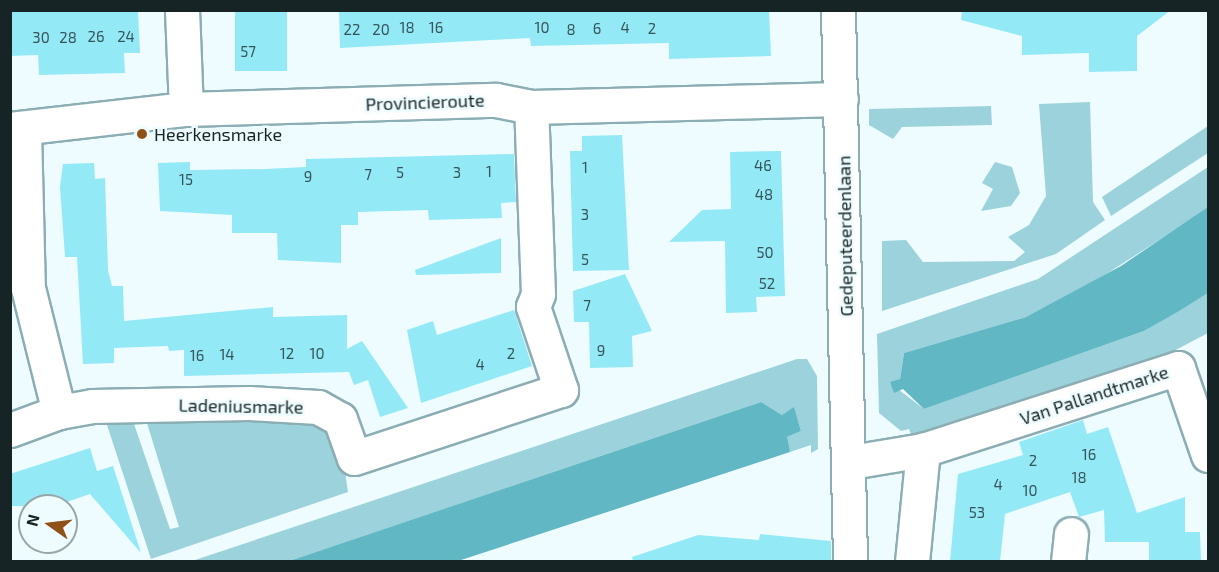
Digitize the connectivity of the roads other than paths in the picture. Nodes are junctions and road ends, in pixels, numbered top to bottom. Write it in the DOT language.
graph roads {
  1 [pos="182,10"];
  2 [pos="838,10"];
  3 [pos="841,99"];
  4 [pos="531,107"];
  5 [pos="186,109"];
  6 [pos="17,129"];
  7 [pos="59,412"];
  8 [pos="10,430"];
  9 [pos="923,450"];
  10 [pos="1209,455"];
  11 [pos="850,462"];
  12 [pos="850,561"];
  13 [pos="912,561"];
  1 -- 5 [label="street"];
  2 -- 3 [label="street, Gedeputeerdenlaan"];
  3 -- 4 [label="street, Provincieroute"];
  3 -- 11 [label="street, Gedeputeerdenlaan"];
  4 -- 5 [label="street, Provincieroute"];
  4 -- 7 [label="street, Ladeniusmarke"];
  5 -- 6 [label="street, Provincieroute"];
  6 -- 7 [label="street"];
  7 -- 8 [label="street"];
  9 -- 10 [label="street, Van Pallandtmarke"];
  9 -- 11 [label="street"];
  9 -- 13 [label="street"];
  11 -- 12 [label="street, Gedeputeerdenlaan"];
}
